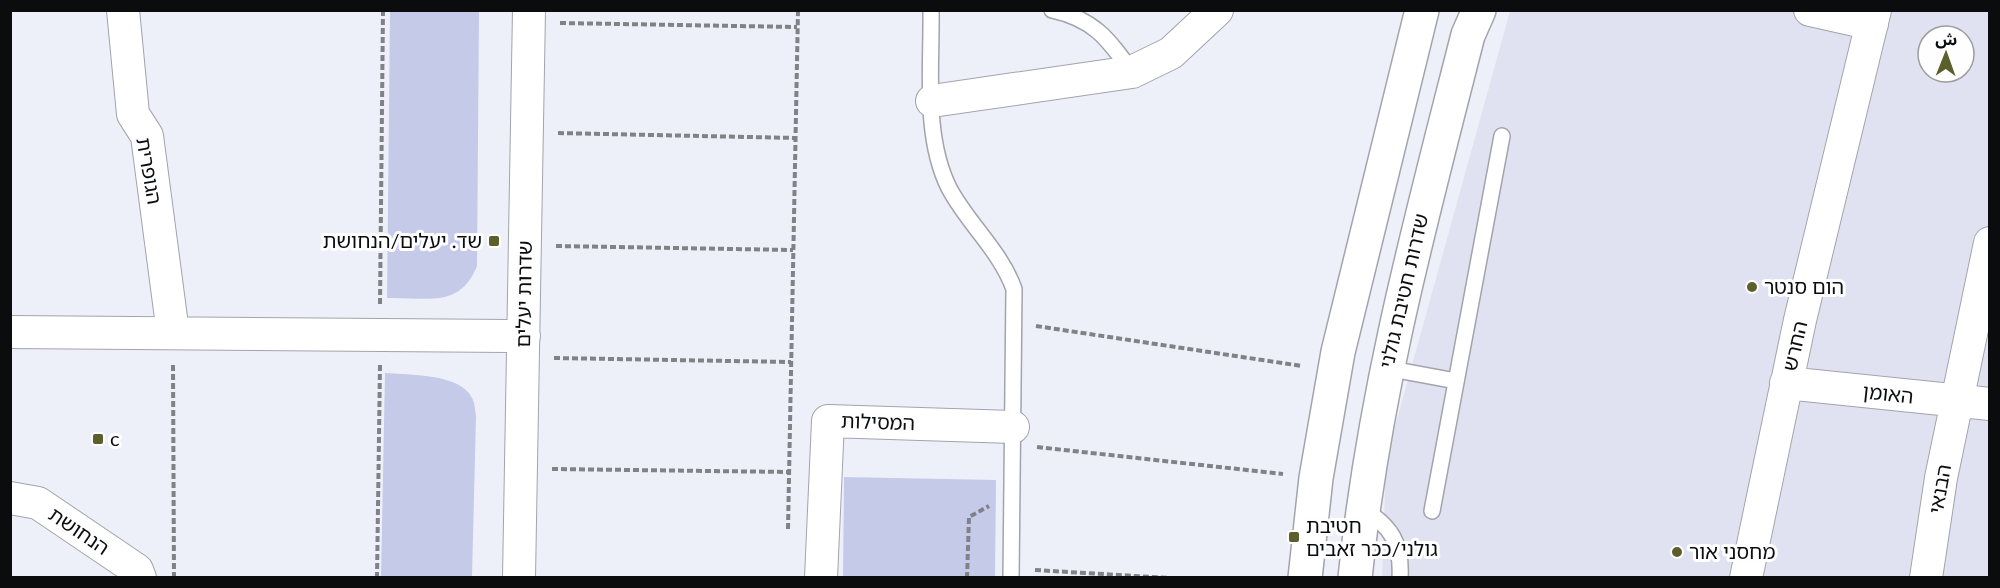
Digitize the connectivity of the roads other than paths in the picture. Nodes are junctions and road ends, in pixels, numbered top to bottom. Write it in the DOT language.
graph roads {
  1 [pos="123,10"];
  2 [pos="931,10"];
  3 [pos="1052,10"];
  4 [pos="1217,10"];
  5 [pos="1422,10"];
  6 [pos="1479,10"];
  7 [pos="1810,10"];
  8 [pos="529,17"];
  9 [pos="1873,17"];
  10 [pos="1132,72"];
  11 [pos="932,101"];
  12 [pos="1502,136"];
  13 [pos="1989,243"];
  14 [pos="10,332"];
  15 [pos="173,333"];
  16 [pos="524,347"];
  17 [pos="1386,368"];
  18 [pos="1456,381"];
  19 [pos="1786,383"];
  20 [pos="1957,401"];
  21 [pos="1989,404"];
  22 [pos="1012,435"];
  23 [pos="10,498"];
  24 [pos="1363,509"];
  25 [pos="1432,511"];
  26 [pos="1011,573"];
  27 [pos="140,578"];
  28 [pos="519,578"];
  29 [pos="821,578"];
  30 [pos="1305,578"];
  31 [pos="1355,578"];
  32 [pos="1400,578"];
  33 [pos="1746,578"];
  34 [pos="1926,578"];
  1 -- 15 [label="street, הגופרית"];
  2 -- 11 [label="lane"];
  3 -- 10 [label="lane"];
  4 -- 10 [label="street"];
  5 -- 30 [label="street"];
  6 -- 17 [label="street, שדרות חטיבת גולני"];
  7 -- 9 [label="street"];
  8 -- 16 [label="street, שדרות יעלים"];
  9 -- 19 [label="street, החרש"];
  10 -- 11 [label="street"];
  11 -- 22 [label="lane"];
  12 -- 18 [label="lane"];
  13 -- 20 [label="street, הבנאי"];
  14 -- 15 [label="street"];
  15 -- 16 [label="street"];
  16 -- 28 [label="street, שדרות יעלים"];
  17 -- 18 [label="lane"];
  17 -- 24 [label="street, שדרות חטיבת גולני"];
  18 -- 25 [label="lane"];
  19 -- 20 [label="street, האומן"];
  19 -- 33 [label="street, החרש"];
  20 -- 21 [label="street, האומן"];
  20 -- 34 [label="street, הבנאי"];
  22 -- 26 [label="lane"];
  22 -- 29 [label="street, המסילות"];
  23 -- 27 [label="street, הנחושת"];
  24 -- 31 [label="street, שדרות חטיבת גולני"];
  24 -- 32 [label="lane"];
}
